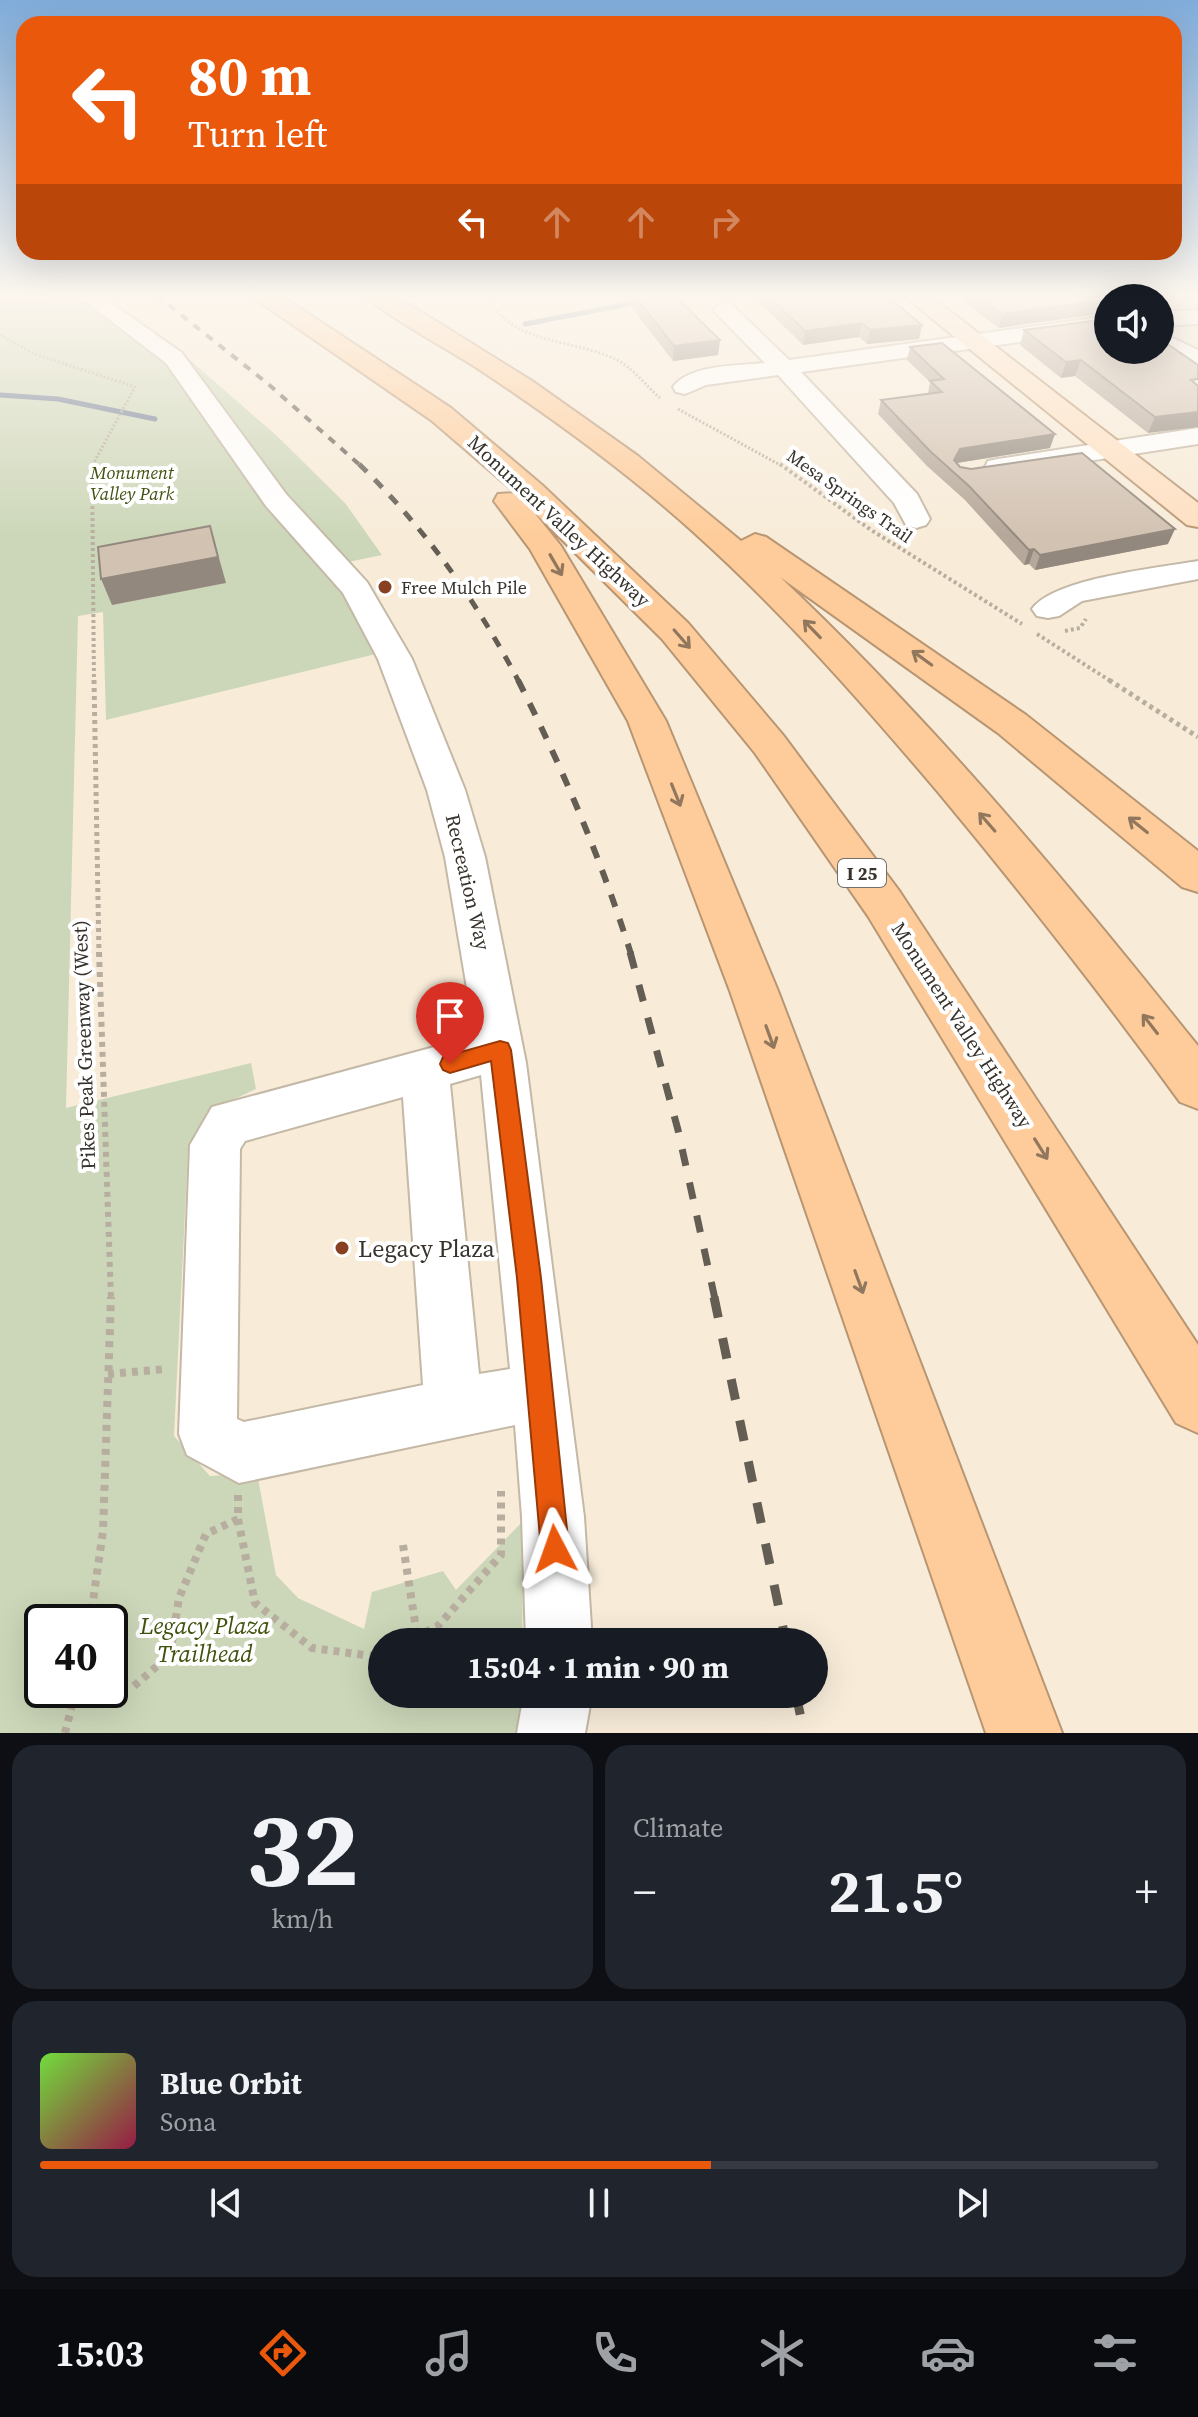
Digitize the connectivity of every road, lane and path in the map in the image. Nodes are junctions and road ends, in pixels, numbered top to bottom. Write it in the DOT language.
graph roads {
  1 [pos="101,376"];
  2 [pos="187,376"];
  3 [pos="385,376"];
  4 [pos="507,376"];
  5 [pos="636,376"];
  6 [pos="727,376"];
  7 [pos="791,376"];
  8 [pos="1018,376"];
  9 [pos="685,387"];
  10 [pos="441,414"];
  11 [pos="1198,436"];
  12 [pos="1109,448"];
  13 [pos="617,454"];
  14 [pos="967,472"];
  15 [pos="1198,518"];
  16 [pos="916,519"];
  17 [pos="1198,570"];
  18 [pos="1036,622"];
  19 [pos="1198,737"];
  20 [pos="1198,875"];
  21 [pos="500,1050"];
  22 [pos="425,1071"];
  23 [pos="1198,1086"];
  24 [pos="209,1365"];
  25 [pos="108,1374"];
  26 [pos="540,1392"];
  27 [pos="1198,1401"];
  28 [pos="453,1408"];
  29 [pos="239,1453"];
  30 [pos="500,1476"];
  31 [pos="238,1519"];
  32 [pos="403,1545"];
  33 [pos="93,1604"];
  34 [pos="417,1628"];
  35 [pos="434,1628"];
  36 [pos="558,1628"];
  37 [pos="368,1655"];
  38 [pos="128,1686"];
  39 [pos="71,1708"];
  40 [pos="555,1708"];
  41 [pos="65,1733"];
  42 [pos="551,1733"];
  43 [pos="1024,1733"];
  1 -- 25 [label="path, Pikes Peak Greenway (West)"];
  2 -- 21 [label="street, Recreation Way"];
  3 -- 10 [label="highway, Monument Valley Highway / I 25"];
  4 -- 13 [label="highway"];
  5 -- 18 [label="path, Mesa Springs Trail"];
  6 -- 9 [label="street"];
  7 -- 16 [label="street"];
  8 -- 12 [label="main road"];
  10 -- 27 [label="highway, Monument Valley Highway / I 25, one-way"];
  10 -- 43 [label="highway, one-way"];
  11 -- 12 [label="street"];
  12 -- 14 [label="street"];
  12 -- 15 [label="main road"];
  20 -- 13 [label="highway, one-way"];
  23 -- 13 [label="highway, one-way"];
  17 -- 18 [label="street"];
  18 -- 19 [label="path, Mesa Springs Trail"];
  21 -- 22 [label="street"];
  21 -- 26 [label="street, Recreation Way"];
  22 -- 24 [label="street"];
  22 -- 28 [label="street"];
  24 -- 25 [label="path"];
  24 -- 29 [label="street"];
  25 -- 33 [label="path, Pikes Peak Greenway (West)"];
  26 -- 28 [label="street"];
  26 -- 36 [label="street, Recreation Way"];
  28 -- 29 [label="street"];
  29 -- 31 [label="path"];
  30 -- 35 [label="path"];
  31 -- 37 [label="path"];
  31 -- 38 [label="path"];
  32 -- 34 [label="path"];
  39 -- 41 [label="path"];
  40 -- 42 [label="street"];
}
